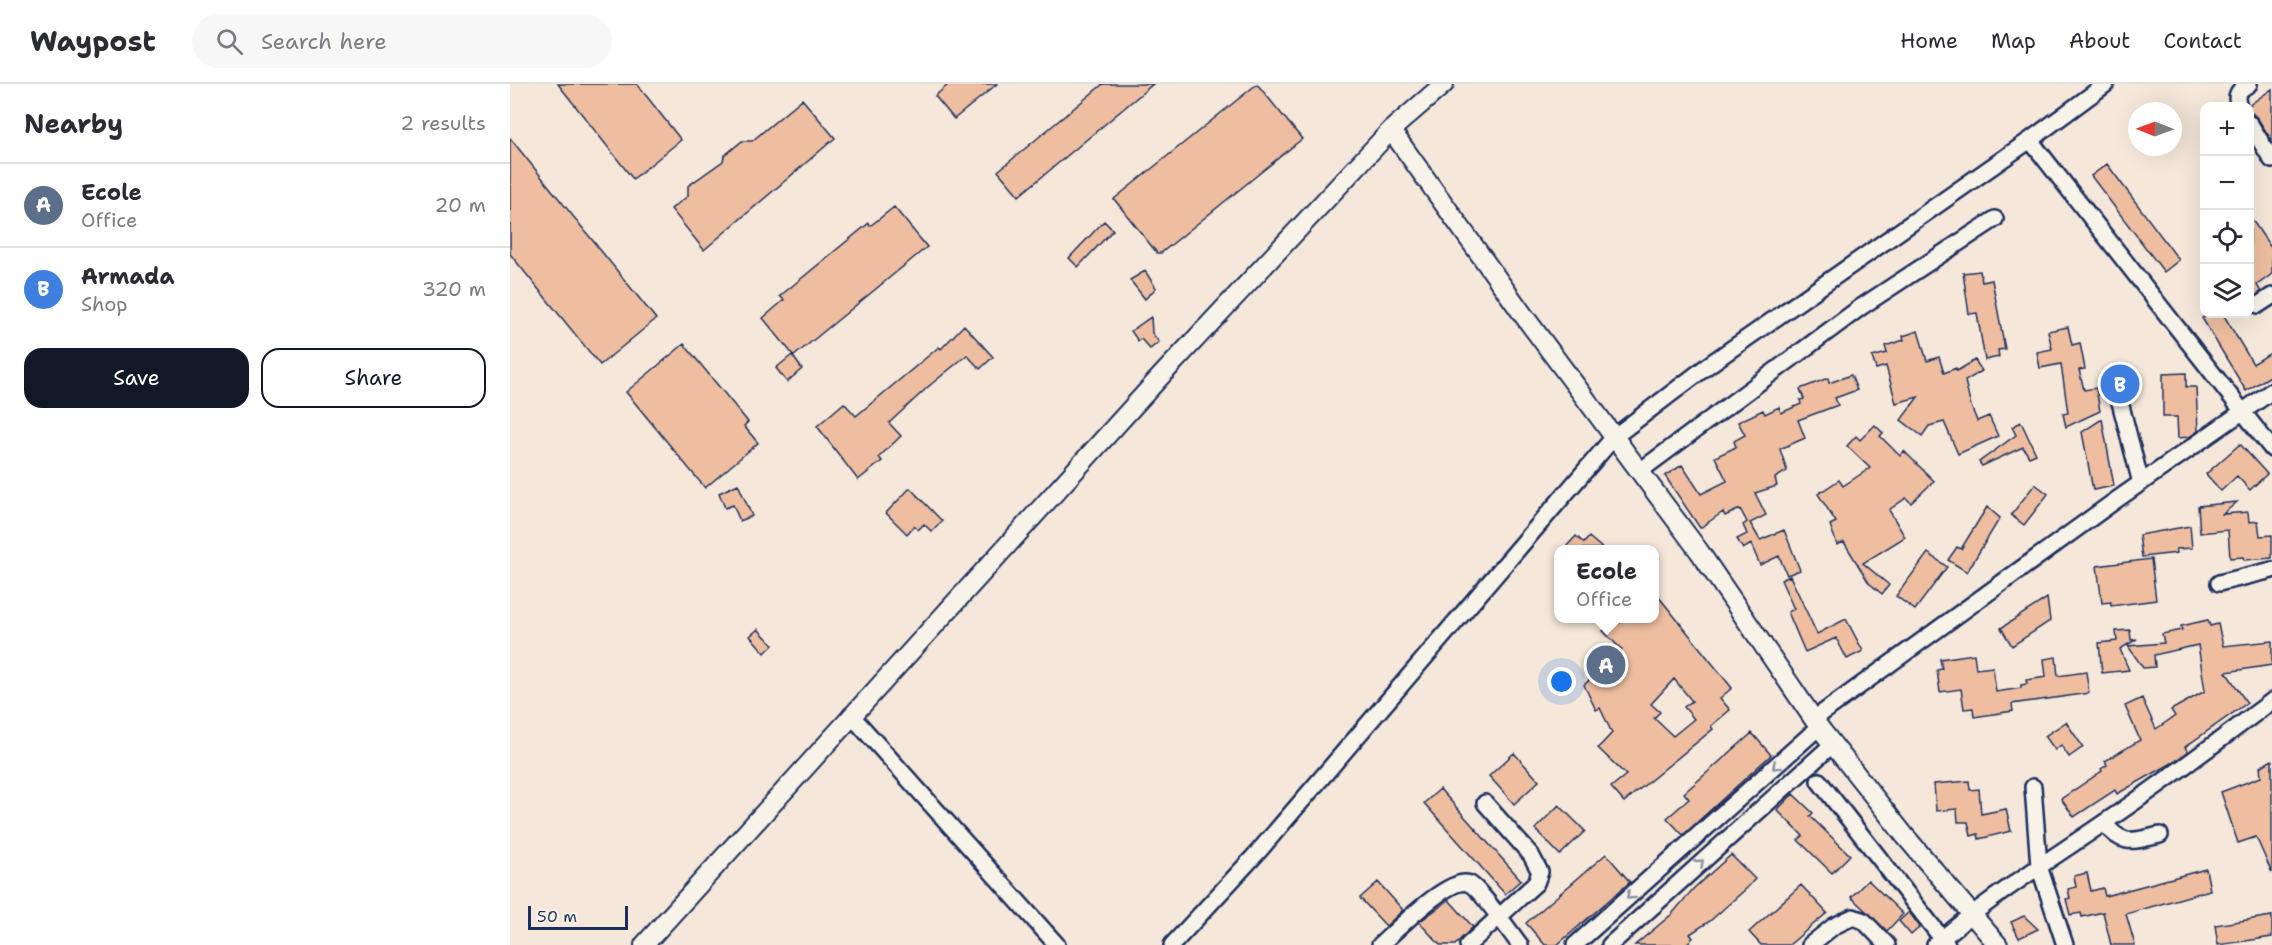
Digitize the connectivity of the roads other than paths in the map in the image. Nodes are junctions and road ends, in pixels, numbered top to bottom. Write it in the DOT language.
graph roads {
  1 [pos="1444,84"];
  2 [pos="2106,84"];
  3 [pos="2249,84"];
  4 [pos="2238,102"];
  5 [pos="1391,130"];
  6 [pos="2254,131"];
  7 [pos="2030,140"];
  8 [pos="2272,160"];
  9 [pos="1995,219"];
  10 [pos="2272,296"];
  11 [pos="2258,305"];
  12 [pos="2114,379"];
  13 [pos="2272,391"];
  14 [pos="2242,413"];
  15 [pos="1614,437"];
  16 [pos="2272,448"];
  17 [pos="1640,471"];
  18 [pos="2141,483"];
  19 [pos="2272,570"];
  20 [pos="2218,583"];
  21 [pos="2272,701"];
  22 [pos="852,715"];
  23 [pos="1816,723"];
  24 [pos="1833,744"];
  25 [pos="1819,781"];
  26 [pos="2033,787"];
  27 [pos="1485,803"];
  28 [pos="2104,823"];
  29 [pos="2160,836"];
  30 [pos="2038,866"];
  31 [pos="1971,913"];
  32 [pos="1497,918"];
  33 [pos="1941,943"];
  34 [pos="644,945"];
  35 [pos="1057,945"];
  36 [pos="1172,945"];
  37 [pos="1380,945"];
  38 [pos="1468,945"];
  39 [pos="1520,945"];
  40 [pos="1575,945"];
  41 [pos="1611,945"];
  42 [pos="1810,945"];
  43 [pos="1887,945"];
  44 [pos="1998,945"];
  45 [pos="2065,945"];
  1 -- 5 [label="street"];
  2 -- 7 [label="street"];
  3 -- 4 [label="street"];
  5 -- 15 [label="street"];
  5 -- 22 [label="street"];
  6 -- 8 [label="street"];
  7 -- 14 [label="street"];
  7 -- 15 [label="street"];
  9 -- 17 [label="street"];
  10 -- 11 [label="street"];
  12 -- 18 [label="street"];
  13 -- 14 [label="street"];
  14 -- 16 [label="street"];
  14 -- 18 [label="street"];
  15 -- 17 [label="street"];
  15 -- 36 [label="street"];
  17 -- 23 [label="street"];
  18 -- 23 [label="street"];
  19 -- 20 [label="street"];
  21 -- 28 [label="street"];
  22 -- 34 [label="street"];
  22 -- 35 [label="street"];
  23 -- 24 [label="street"];
  23 -- 40 [label="street, one-way"];
  24 -- 31 [label="street"];
  41 -- 24 [label="street, one-way"];
  25 -- 33 [label="street"];
  26 -- 30 [label="street"];
  27 -- 32 [label="street"];
  28 -- 29 [label="street"];
  28 -- 30 [label="street"];
  30 -- 31 [label="street"];
  30 -- 45 [label="street"];
  31 -- 33 [label="street"];
  31 -- 44 [label="street"];
  32 -- 37 [label="street"];
  32 -- 38 [label="street"];
  32 -- 39 [label="street"];
  42 -- 43 [label="street"];
}
